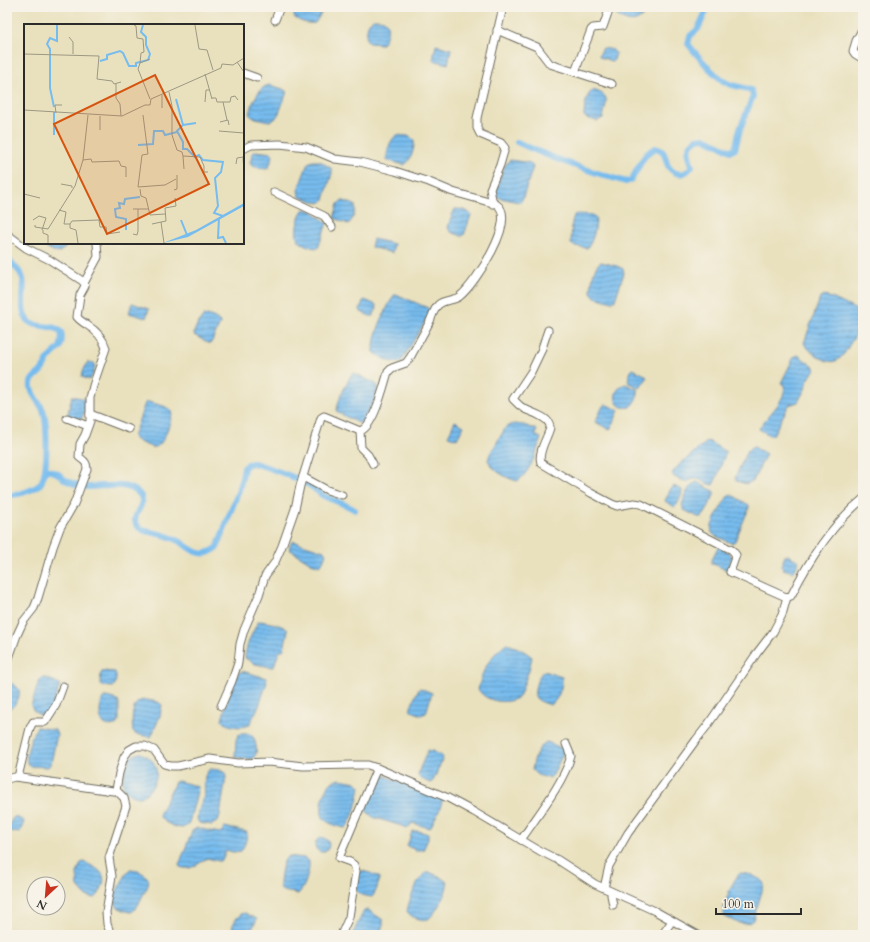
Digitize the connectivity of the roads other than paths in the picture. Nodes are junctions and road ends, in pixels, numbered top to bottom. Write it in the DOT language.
graph roads {
  1 [pos="280,7"];
  2 [pos="503,7"];
  3 [pos="610,7"];
  4 [pos="276,20"];
  5 [pos="863,28"];
  6 [pos="497,30"];
  7 [pos="863,59"];
  8 [pos="575,72"];
  9 [pos="244,73"];
  10 [pos="257,78"];
  11 [pos="612,84"];
  12 [pos="244,148"];
  13 [pos="274,192"];
  14 [pos="494,204"];
  15 [pos="332,227"];
  16 [pos="7,234"];
  17 [pos="97,244"];
  18 [pos="84,283"];
  19 [pos="548,330"];
  20 [pos="90,414"];
  21 [pos="67,418"];
  22 [pos="88,426"];
  23 [pos="129,429"];
  24 [pos="360,431"];
  25 [pos="373,464"];
  26 [pos="303,477"];
  27 [pos="342,495"];
  28 [pos="863,500"];
  29 [pos="787,597"];
  30 [pos="7,660"];
  31 [pos="63,686"];
  32 [pos="221,706"];
  33 [pos="566,744"];
  34 [pos="377,768"];
  35 [pos="18,777"];
  36 [pos="7,779"];
  37 [pos="116,790"];
  38 [pos="521,840"];
  39 [pos="604,888"];
  40 [pos="612,892"];
  41 [pos="613,905"];
  42 [pos="672,920"];
  43 [pos="111,935"];
  44 [pos="341,935"];
  45 [pos="662,935"];
  46 [pos="698,935"];
  1 -- 4 [label="street"];
  2 -- 6 [label="street"];
  3 -- 8 [label="street"];
  5 -- 7 [label="street"];
  6 -- 8 [label="street"];
  6 -- 14 [label="street"];
  8 -- 11 [label="street"];
  9 -- 10 [label="street"];
  12 -- 14 [label="street"];
  13 -- 15 [label="street"];
  14 -- 24 [label="street"];
  16 -- 18 [label="street"];
  17 -- 18 [label="street"];
  18 -- 20 [label="street"];
  19 -- 29 [label="street"];
  20 -- 22 [label="street"];
  20 -- 23 [label="street"];
  21 -- 22 [label="street"];
  22 -- 30 [label="street"];
  24 -- 25 [label="street"];
  24 -- 26 [label="street"];
  26 -- 27 [label="street"];
  26 -- 32 [label="street"];
  28 -- 29 [label="street"];
  29 -- 39 [label="street"];
  31 -- 35 [label="street"];
  33 -- 38 [label="street"];
  34 -- 37 [label="street"];
  34 -- 38 [label="street"];
  34 -- 44 [label="street"];
  35 -- 36 [label="street"];
  35 -- 37 [label="street"];
  37 -- 43 [label="street"];
  38 -- 39 [label="street"];
  39 -- 40 [label="street"];
  40 -- 41 [label="street"];
  40 -- 42 [label="street"];
  42 -- 45 [label="street"];
  42 -- 46 [label="street"];
}
